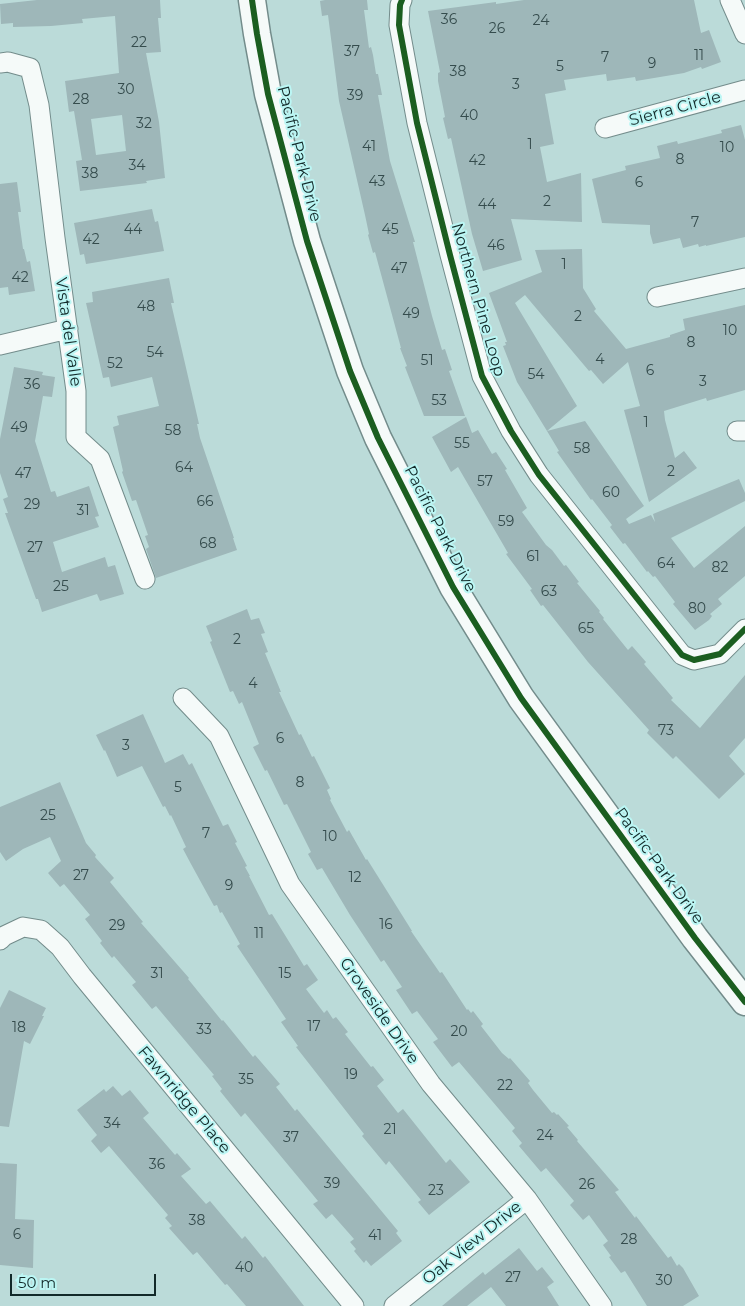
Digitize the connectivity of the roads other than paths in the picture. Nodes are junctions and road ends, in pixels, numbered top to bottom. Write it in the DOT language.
graph roads {
  1 [pos="252,0"];
  2 [pos="402,0"];
  3 [pos="730,0"];
  4 [pos="745,34"];
  5 [pos="0,63"];
  6 [pos="745,90"];
  7 [pos="606,128"];
  8 [pos="745,278"];
  9 [pos="657,297"];
  10 [pos="68,329"];
  11 [pos="0,345"];
  12 [pos="145,579"];
  13 [pos="745,629"];
  14 [pos="184,698"];
  15 [pos="0,940"];
  16 [pos="745,1002"];
  17 [pos="527,1199"];
  18 [pos="354,1306"];
  19 [pos="394,1306"];
  20 [pos="602,1306"];
  1 -- 16 [label="main road, Pacific Park Drive"];
  2 -- 13 [label="street, Northern Pine Loop"];
  3 -- 4 [label="street"];
  5 -- 10 [label="street, Vista del Valle"];
  6 -- 7 [label="street, Sierra Circle"];
  8 -- 9 [label="street"];
  10 -- 11 [label="street"];
  10 -- 12 [label="street, Vista del Valle"];
  14 -- 17 [label="street, Groveside Drive"];
  15 -- 18 [label="street, Fawnridge Place"];
  17 -- 19 [label="street, Oak View Drive"];
  17 -- 20 [label="street, Groveside Drive"];
}
